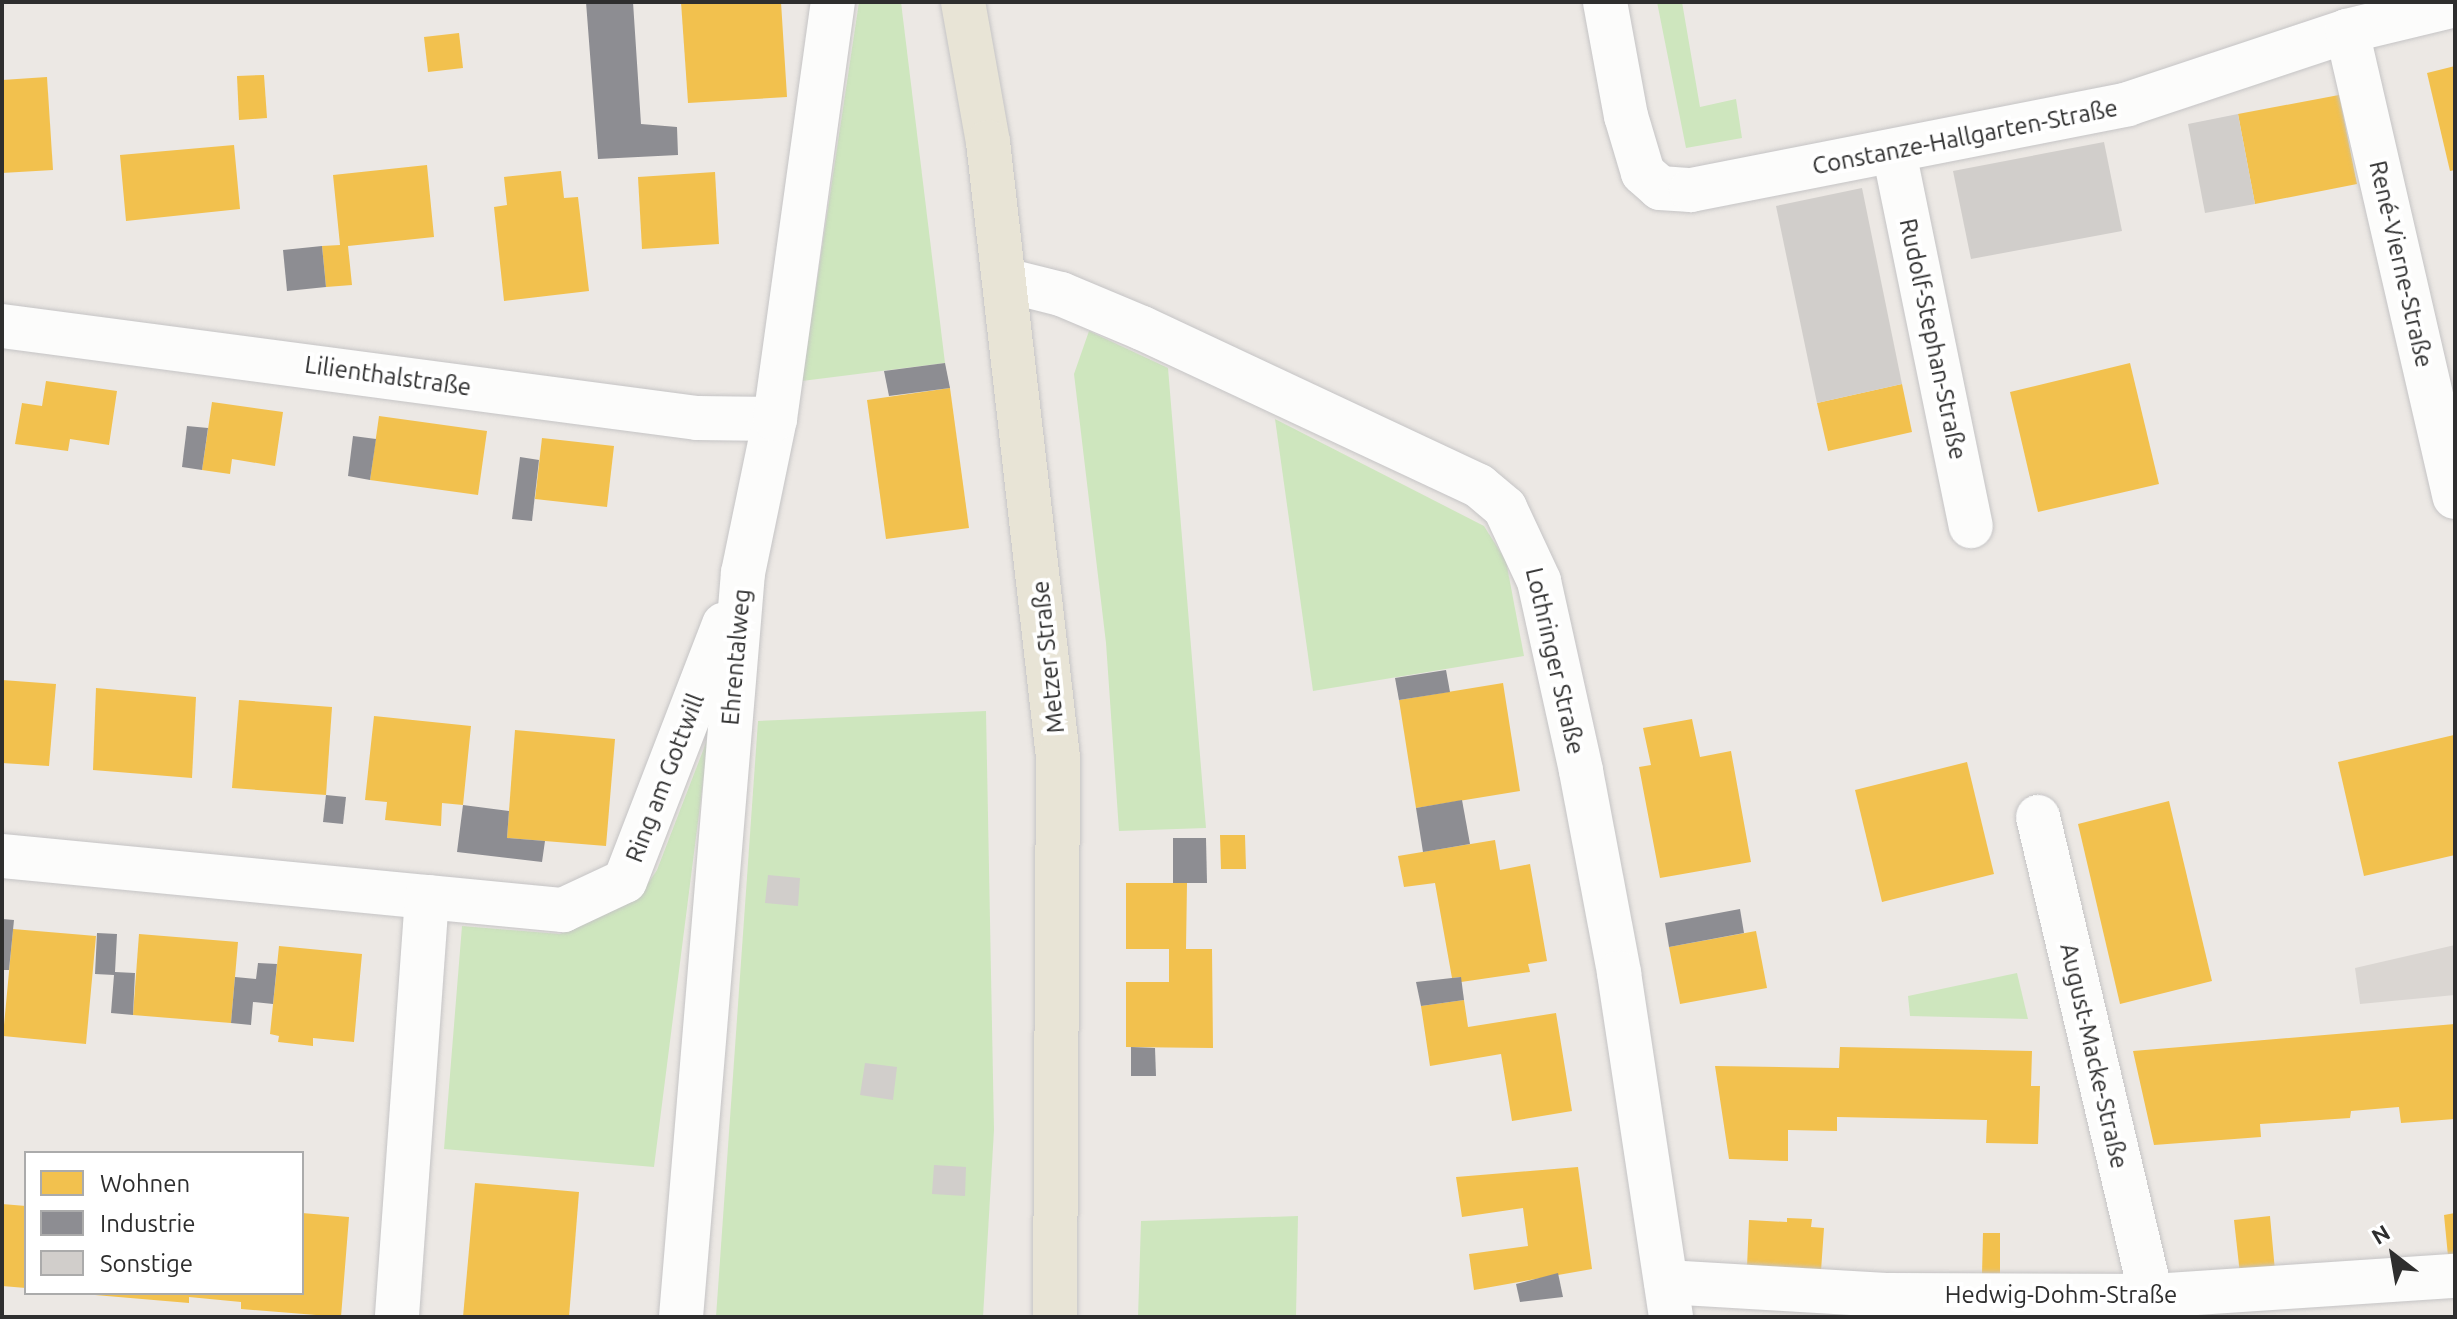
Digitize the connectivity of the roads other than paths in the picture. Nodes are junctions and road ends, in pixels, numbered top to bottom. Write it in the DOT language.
graph roads {
  1 [pos="833,2"];
  2 [pos="963,2"];
  3 [pos="1605,2"];
  4 [pos="2455,5"];
  5 [pos="2347,31"];
  6 [pos="1894,152"];
  7 [pos="1005,280"];
  8 [pos="2,326"];
  9 [pos="775,419"];
  10 [pos="2455,497"];
  11 [pos="1971,526"];
  12 [pos="743,573"];
  13 [pos="2038,817"];
  14 [pos="2,856"];
  15 [pos="427,897"];
  16 [pos="2455,1276"];
  17 [pos="2151,1296"];
  18 [pos="1668,1300"];
  19 [pos="397,1317"];
  20 [pos="681,1317"];
  21 [pos="1055,1317"];
  1 -- 9 [label="street, Ehrentalweg"];
  2 -- 7 [label="main road, Metzer Straße"];
  3 -- 6 [label="street, Constanze-Hallgarten-Straße"];
  4 -- 5 [label="street, Constanze-Hallgarten-Straße"];
  5 -- 6 [label="street, Constanze-Hallgarten-Straße"];
  5 -- 10 [label="street, René-Vierne-Straße"];
  6 -- 11 [label="street, Rudolf-Stephan-Straße"];
  7 -- 18 [label="street, Lothringer Straße"];
  7 -- 21 [label="main road, Metzer Straße"];
  8 -- 9 [label="street, Lilienthalstraße"];
  9 -- 12 [label="street, Ehrentalweg"];
  12 -- 15 [label="street, Ring am Gottwill"];
  12 -- 20 [label="street, Ehrentalweg"];
  13 -- 17 [label="street, August-Macke-Straße"];
  14 -- 15 [label="street, Ring am Gottwill"];
  15 -- 19 [label="street"];
  16 -- 17 [label="street, Hedwig-Dohm-Straße"];
  17 -- 18 [label="street, Hedwig-Dohm-Straße"];
}
